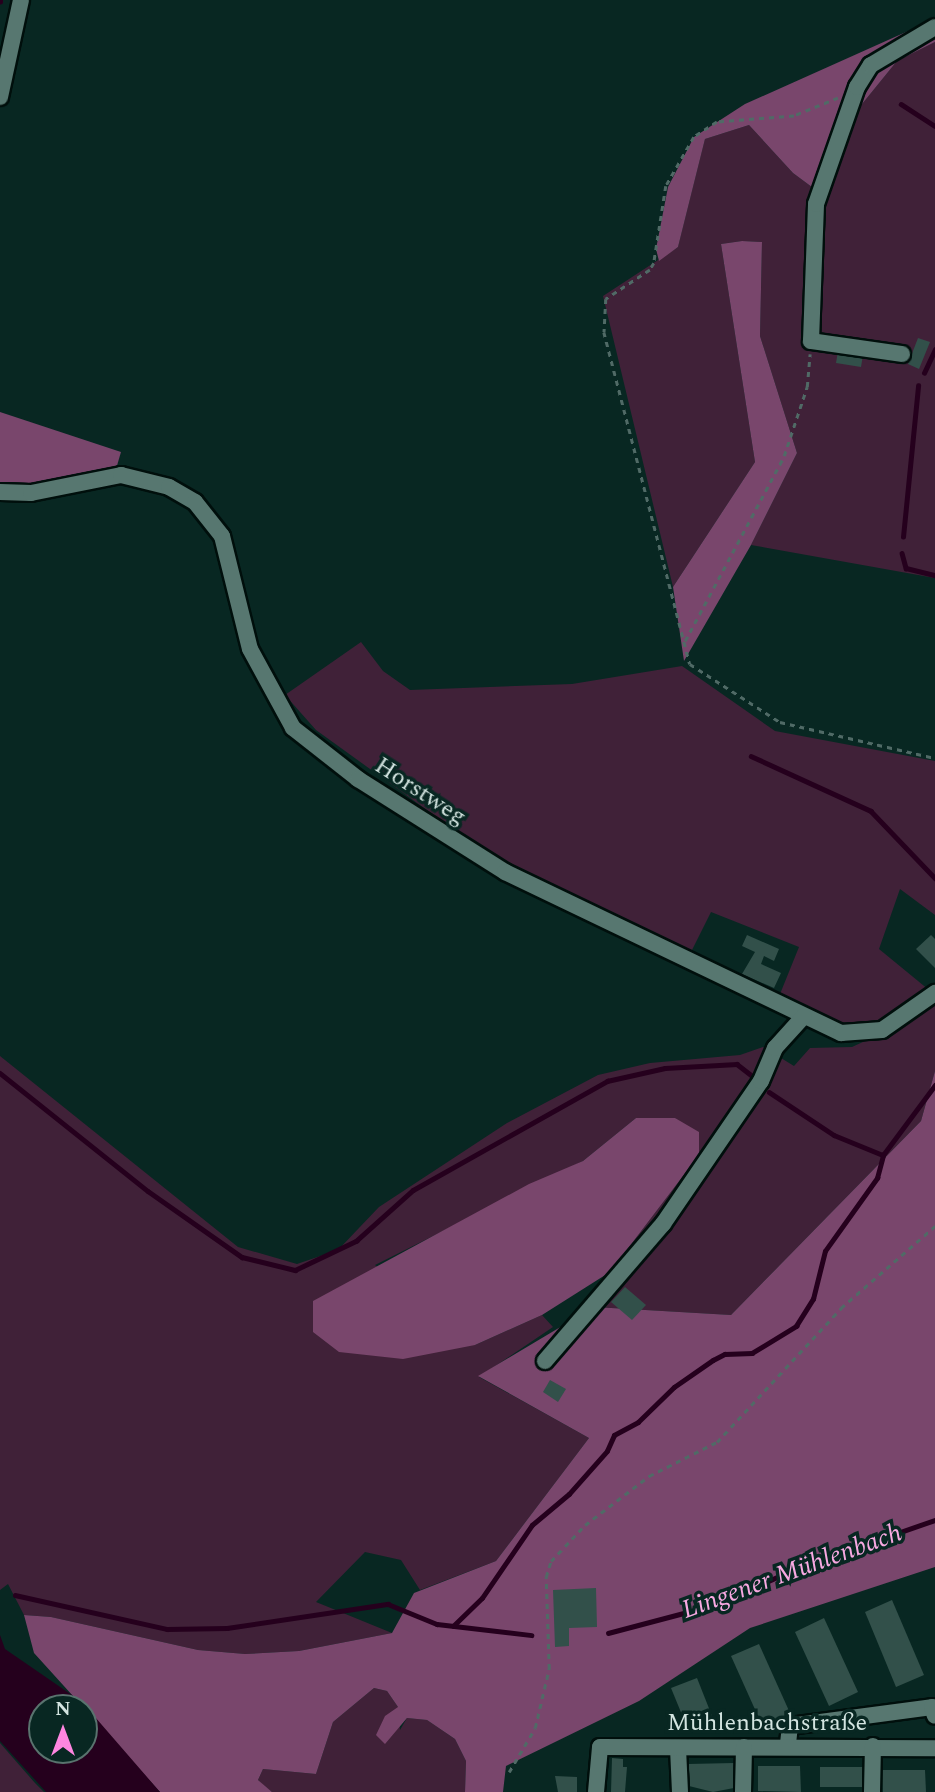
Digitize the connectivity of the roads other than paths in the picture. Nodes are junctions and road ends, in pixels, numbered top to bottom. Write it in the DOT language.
graph roads {
  1 [pos="21,0"];
  2 [pos="935,27"];
  3 [pos="0,97"];
  4 [pos="902,354"];
  5 [pos="0,492"];
  6 [pos="935,993"];
  7 [pos="804,1016"];
  8 [pos="545,1361"];
  9 [pos="935,1716"];
  10 [pos="788,1745"];
  11 [pos="873,1746"];
  12 [pos="744,1747"];
  13 [pos="678,1748"];
  14 [pos="935,1748"];
  15 [pos="596,1792"];
  16 [pos="680,1792"];
  17 [pos="743,1792"];
  18 [pos="872,1792"];
  1 -- 3 [label="street"];
  2 -- 4 [label="street"];
  5 -- 7 [label="street, Horstweg"];
  6 -- 7 [label="street, Horstweg"];
  7 -- 8 [label="street"];
  9 -- 10 [label="street"];
  10 -- 11 [label="street, Mühlenbachstraße"];
  10 -- 12 [label="street, Mühlenbachstraße"];
  11 -- 14 [label="street, Mühlenbachstraße"];
  11 -- 18 [label="street"];
  12 -- 13 [label="street, Mühlenbachstraße"];
  12 -- 17 [label="street"];
  13 -- 15 [label="street, Mühlenbachstraße"];
  13 -- 16 [label="street"];
}
